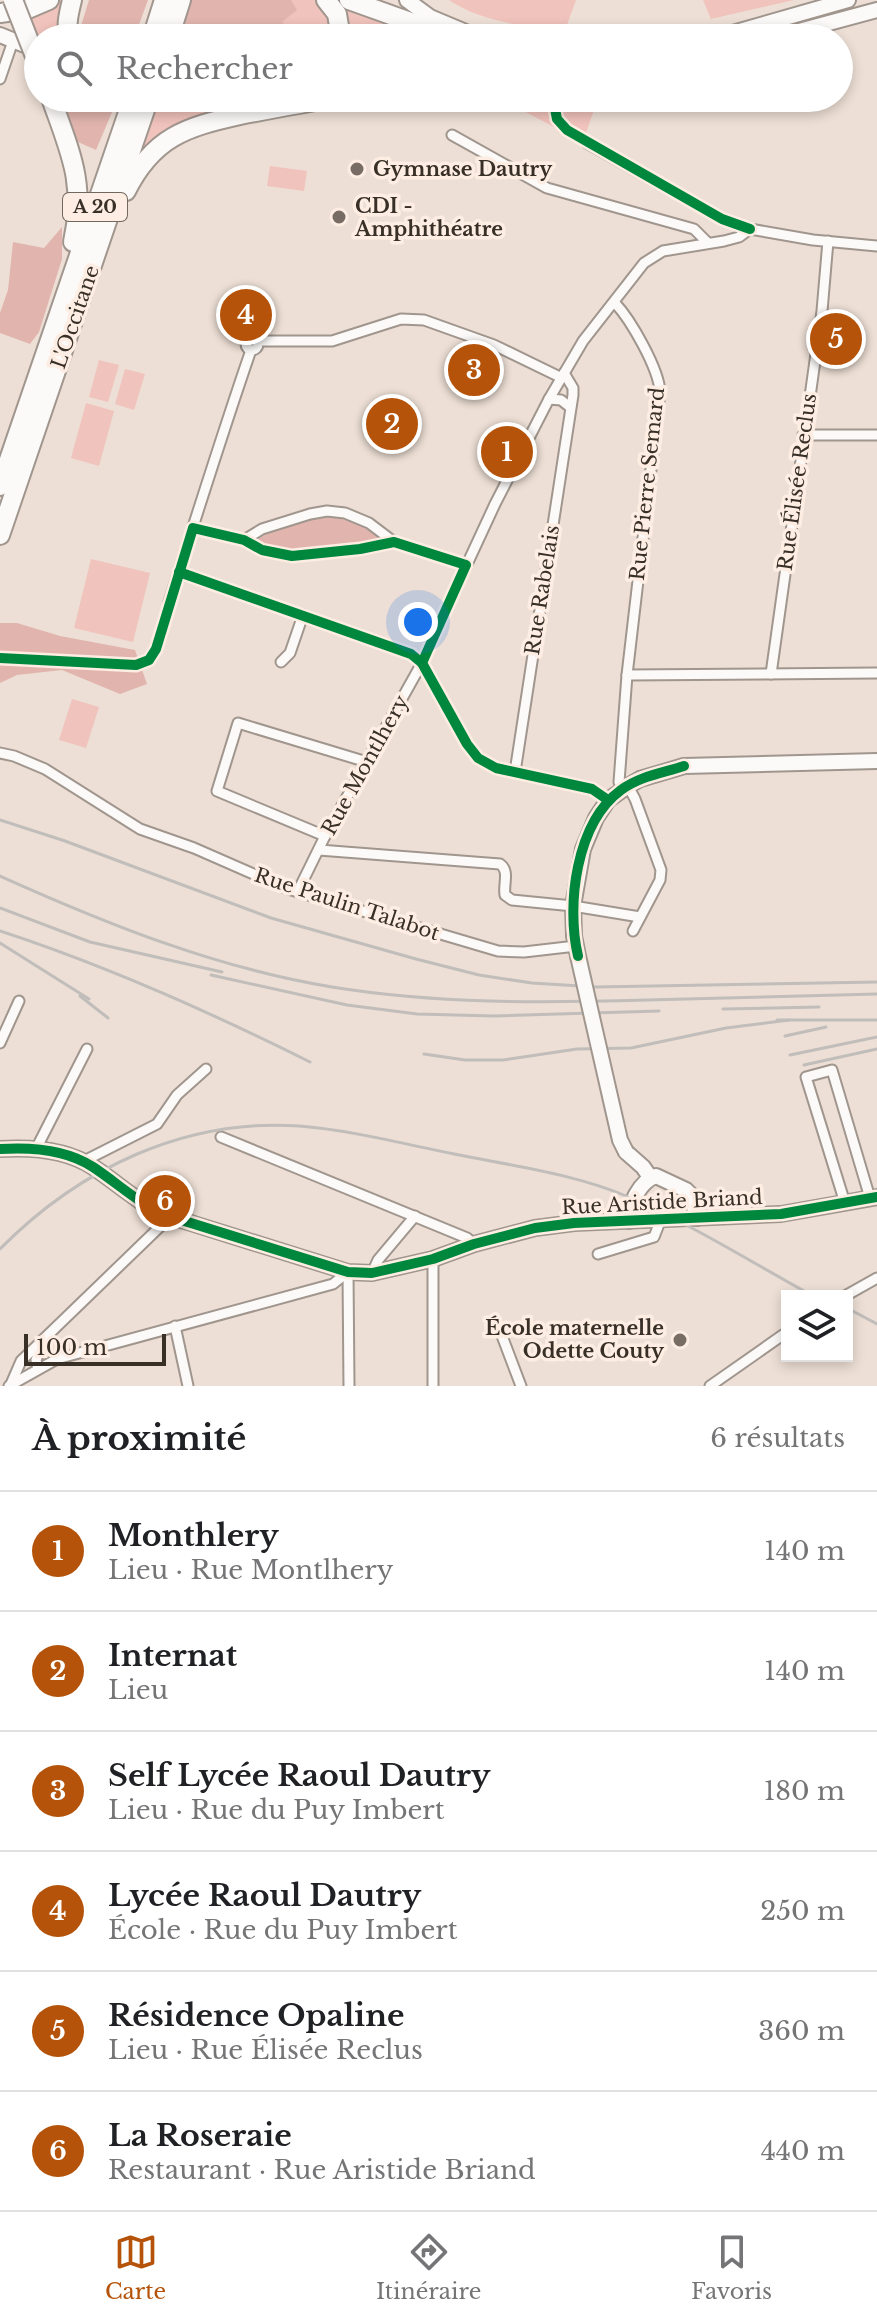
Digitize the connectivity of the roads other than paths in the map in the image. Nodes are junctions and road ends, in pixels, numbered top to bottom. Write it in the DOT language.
graph roads {
  1 [pos="13,0"];
  2 [pos="49,0"];
  3 [pos="72,0"];
  4 [pos="164,0"];
  5 [pos="181,0"];
  6 [pos="326,0"];
  7 [pos="349,0"];
  8 [pos="407,0"];
  9 [pos="848,0"];
  10 [pos="877,10"];
  11 [pos="0,13"];
  12 [pos="68,24"];
  13 [pos="156,24"];
  14 [pos="173,24"];
  15 [pos="339,24"];
  16 [pos="416,24"];
  17 [pos="447,24"];
  18 [pos="764,24"];
  19 [pos="825,24"];
  20 [pos="24,28"];
  21 [pos="6,38"];
  22 [pos="0,79"];
  23 [pos="56,112"];
  24 [pos="138,112"];
  25 [pos="139,112"];
  26 [pos="261,112"];
  27 [pos="452,135"];
  28 [pos="587,143"];
  29 [pos="750,229"];
  30 [pos="828,241"];
  31 [pos="707,242"];
  32 [pos="877,246"];
  33 [pos="91,270"];
  34 [pos="615,303"];
  35 [pos="57,315"];
  36 [pos="563,375"];
  37 [pos="549,399"];
  38 [pos="570,407"];
  39 [pos="803,435"];
  40 [pos="877,435"];
  41 [pos="0,486"];
  42 [pos="193,528"];
  43 [pos="0,535"];
  44 [pos="244,540"];
  45 [pos="394,542"];
  46 [pos="466,565"];
  47 [pos="179,572"];
  48 [pos="169,602"];
  49 [pos="303,615"];
  50 [pos="281,662"];
  51 [pos="422,663"];
  52 [pos="877,673"];
  53 [pos="771,674"];
  54 [pos="627,675"];
  55 [pos="0,753"];
  56 [pos="877,761"];
  57 [pos="367,762"];
  58 [pos="515,772"];
  59 [pos="625,788"];
  60 [pos="608,800"];
  61 [pos="325,836"];
  62 [pos="319,850"];
  63 [pos="298,891"];
  64 [pos="573,906"];
  65 [pos="640,917"];
  66 [pos="633,931"];
  67 [pos="577,951"];
  68 [pos="19,1001"];
  69 [pos="0,1043"];
  70 [pos="87,1049"];
  71 [pos="206,1069"];
  72 [pos="221,1137"];
  73 [pos="0,1149"];
  74 [pos="36,1149"];
  75 [pos="84,1161"];
  76 [pos="650,1177"];
  77 [pos="873,1198"];
  78 [pos="845,1203"];
  79 [pos="415,1216"];
  80 [pos="170,1217"];
  81 [pos="697,1218"];
  82 [pos="661,1219"];
  83 [pos="629,1221"];
  84 [pos="474,1244"];
  85 [pos="598,1254"];
  86 [pos="433,1259"];
  87 [pos="348,1272"];
  88 [pos="372,1273"];
  89 [pos="877,1278"];
  90 [pos="853,1292"];
  91 [pos="175,1326"];
  92 [pos="499,1328"];
  93 [pos="781,1336"];
  94 [pos="44,1340"];
  95 [pos="38,1369"];
  96 [pos="10,1386"];
  97 [pos="188,1386"];
  98 [pos="349,1386"];
  99 [pos="433,1386"];
  100 [pos="521,1386"];
  101 [pos="710,1386"];
  1 -- 20 [label="highway, bridge"];
  2 -- 11 [label="highway"];
  3 -- 12 [label="highway"];
  4 -- 13 [label="highway"];
  5 -- 14 [label="highway"];
  6 -- 15 [label="highway"];
  7 -- 16 [label="highway"];
  8 -- 17 [label="street"];
  9 -- 18 [label="street"];
  10 -- 19 [label="street"];
  21 -- 22 [label="street"];
  23 -- 35 [label="highway"];
  24 -- 35 [label="highway, L'Occitane / A 20"];
  25 -- 33 [label="highway, L'Occitane / A 20"];
  26 -- 33 [label="highway"];
  27 -- 31 [label="street"];
  28 -- 29 [label="street"];
  29 -- 30 [label="street"];
  29 -- 31 [label="street"];
  30 -- 32 [label="street"];
  30 -- 39 [label="street, Rue Élisée Reclus"];
  31 -- 34 [label="street"];
  33 -- 43 [label="highway, L'Occitane / A 20"];
  34 -- 36 [label="street, Rue Montlhery"];
  34 -- 54 [label="street, Rue Pierre Semard"];
  35 -- 41 [label="highway, L'Occitane / A 20"];
  36 -- 37 [label="street, Rue Montlhery"];
  36 -- 38 [label="street, Rue Rabelais"];
  36 -- 42 [label="street"];
  37 -- 38 [label="street"];
  37 -- 46 [label="street, Rue Montlhery"];
  38 -- 58 [label="street, Rue Rabelais"];
  39 -- 40 [label="street"];
  39 -- 53 [label="street, Rue Élisée Reclus"];
  42 -- 44 [label="street"];
  42 -- 47 [label="street"];
  44 -- 45 [label="street"];
  44 -- 45 [label="street"];
  45 -- 46 [label="street"];
  46 -- 51 [label="street, Rue Montlhery"];
  47 -- 48 [label="street"];
  47 -- 49 [label="street"];
  49 -- 50 [label="street"];
  49 -- 51 [label="street"];
  51 -- 57 [label="street, Rue Montlhery"];
  51 -- 58 [label="street"];
  52 -- 53 [label="street"];
  53 -- 54 [label="street"];
  54 -- 59 [label="street, Rue Pierre Semard"];
  55 -- 63 [label="street, Rue Paulin Talabot"];
  56 -- 59 [label="street"];
  57 -- 61 [label="street, Rue Montlhery"];
  57 -- 61 [label="street"];
  58 -- 60 [label="street"];
  59 -- 60 [label="street"];
  59 -- 65 [label="street"];
  60 -- 64 [label="street"];
  61 -- 62 [label="street, Rue Montlhery"];
  62 -- 63 [label="street, Rue Montlhery"];
  62 -- 64 [label="street"];
  63 -- 67 [label="street, Rue Paulin Talabot"];
  64 -- 65 [label="street"];
  64 -- 67 [label="street"];
  65 -- 66 [label="street"];
  67 -- 76 [label="street, bridge"];
  68 -- 69 [label="street"];
  70 -- 74 [label="street"];
  71 -- 75 [label="street"];
  72 -- 79 [label="street"];
  73 -- 74 [label="street, Rue Aristide Briand"];
  74 -- 75 [label="street, Rue Aristide Briand"];
  75 -- 80 [label="street, Rue Aristide Briand"];
  76 -- 81 [label="street"];
  76 -- 83 [label="street"];
  77 -- 78 [label="street, Rue Aristide Briand"];
  77 -- 78 [label="street"];
  78 -- 81 [label="street, Rue Aristide Briand"];
  79 -- 84 [label="street"];
  79 -- 88 [label="street"];
  80 -- 87 [label="street, Rue Aristide Briand"];
  80 -- 94 [label="street"];
  81 -- 82 [label="street, Rue Aristide Briand"];
  82 -- 83 [label="street, Rue Aristide Briand"];
  82 -- 85 [label="street"];
  83 -- 84 [label="street, Rue Aristide Briand"];
  84 -- 86 [label="street, Rue Aristide Briand"];
  86 -- 88 [label="street, Rue Aristide Briand"];
  86 -- 99 [label="street"];
  87 -- 88 [label="street, Rue Aristide Briand"];
  87 -- 91 [label="street"];
  87 -- 98 [label="street"];
  89 -- 90 [label="street"];
  91 -- 95 [label="street"];
  91 -- 97 [label="street"];
  92 -- 100 [label="street"];
  93 -- 101 [label="street"];
  94 -- 95 [label="street"];
  94 -- 96 [label="street"];
  95 -- 96 [label="street"];
}
